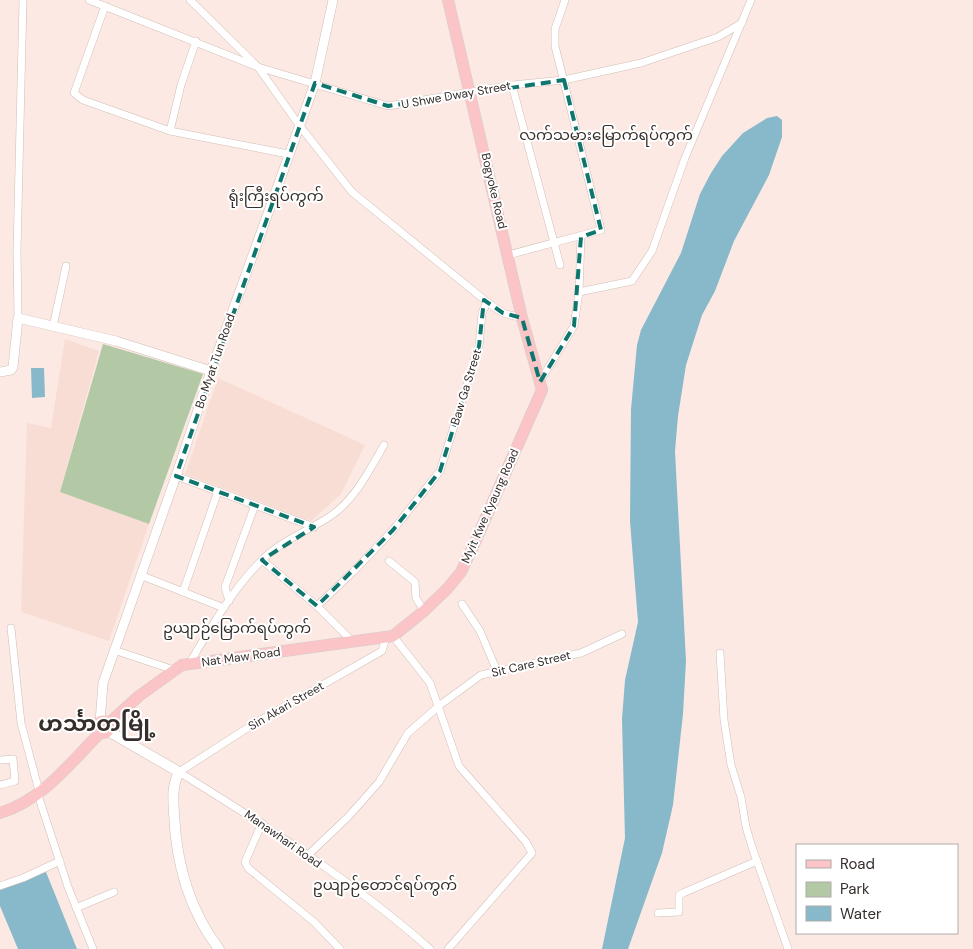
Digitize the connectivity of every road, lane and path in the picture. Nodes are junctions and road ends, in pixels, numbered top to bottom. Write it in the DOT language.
graph roads {
  1 [pos="23,0"];
  2 [pos="89,0"];
  3 [pos="190,0"];
  4 [pos="333,0"];
  5 [pos="448,0"];
  6 [pos="565,0"];
  7 [pos="751,0"];
  8 [pos="106,6"];
  9 [pos="742,23"];
  10 [pos="196,42"];
  11 [pos="258,67"];
  12 [pos="564,80"];
  13 [pos="315,83"];
  14 [pos="512,85"];
  15 [pos="469,94"];
  16 [pos="299,125"];
  17 [pos="170,131"];
  18 [pos="288,154"];
  19 [pos="581,237"];
  20 [pos="554,244"];
  21 [pos="508,255"];
  22 [pos="560,265"];
  23 [pos="66,266"];
  24 [pos="579,292"];
  25 [pos="487,302"];
  26 [pos="18,318"];
  27 [pos="522,318"];
  28 [pos="53,327"];
  29 [pos="211,371"];
  30 [pos="0,372"];
  31 [pos="540,382"];
  32 [pos="384,445"];
  33 [pos="176,476"];
  34 [pos="218,492"];
  35 [pos="255,505"];
  36 [pos="314,527"];
  37 [pos="262,560"];
  38 [pos="389,561"];
  39 [pos="140,575"];
  40 [pos="183,592"];
  41 [pos="229,601"];
  42 [pos="462,604"];
  43 [pos="317,606"];
  44 [pos="224,608"];
  45 [pos="424,611"];
  46 [pos="11,628"];
  47 [pos="622,634"];
  48 [pos="390,636"];
  49 [pos="351,640"];
  50 [pos="114,650"];
  51 [pos="720,653"];
  52 [pos="188,664"];
  53 [pos="174,670"];
  54 [pos="497,671"];
  55 [pos="440,705"];
  56 [pos="103,727"];
  57 [pos="0,760"];
  58 [pos="177,776"];
  59 [pos="0,784"];
  60 [pos="38,791"];
  61 [pos="0,806"];
  62 [pos="0,813"];
  63 [pos="262,823"];
  64 [pos="307,856"];
  65 [pos="60,861"];
  66 [pos="756,861"];
  67 [pos="0,886"];
  68 [pos="114,892"];
  69 [pos="76,908"];
  70 [pos="658,913"];
  71 [pos="93,949"];
  72 [pos="219,949"];
  73 [pos="340,949"];
  74 [pos="430,949"];
  75 [pos="448,949"];
  76 [pos="788,949"];
  1 -- 26 [label="street"];
  2 -- 8 [label="street, U Shwe Dway Street"];
  3 -- 11 [label="street"];
  4 -- 13 [label="street, Bo Myat Tun Road"];
  5 -- 15 [label="main road, Bogyoke Road"];
  6 -- 12 [label="street"];
  7 -- 9 [label="street"];
  8 -- 10 [label="street, U Shwe Dway Street"];
  8 -- 17 [label="street"];
  9 -- 12 [label="street, U Shwe Dway Street"];
  9 -- 24 [label="street"];
  10 -- 11 [label="street, U Shwe Dway Street"];
  10 -- 17 [label="street"];
  11 -- 13 [label="street, U Shwe Dway Street"];
  11 -- 16 [label="street"];
  12 -- 14 [label="street, U Shwe Dway Street"];
  12 -- 19 [label="street"];
  13 -- 15 [label="street, U Shwe Dway Street"];
  13 -- 16 [label="street, Bo Myat Tun Road"];
  14 -- 15 [label="street, U Shwe Dway Street"];
  14 -- 20 [label="street"];
  15 -- 21 [label="main road, Bogyoke Road"];
  16 -- 18 [label="street, Bo Myat Tun Road"];
  16 -- 25 [label="street"];
  17 -- 18 [label="street"];
  18 -- 29 [label="street, Bo Myat Tun Road"];
  19 -- 20 [label="street"];
  19 -- 24 [label="street"];
  20 -- 21 [label="street"];
  20 -- 22 [label="street"];
  21 -- 27 [label="main road, Bogyoke Road"];
  23 -- 28 [label="street"];
  24 -- 31 [label="street"];
  25 -- 27 [label="street"];
  25 -- 43 [label="street, Baw Ga Street"];
  26 -- 28 [label="street"];
  26 -- 30 [label="street"];
  27 -- 31 [label="main road, Bogyoke Road"];
  28 -- 29 [label="street"];
  29 -- 33 [label="street, Bo Myat Tun Road"];
  31 -- 45 [label="main road, Myit Kwe Kyaung Road"];
  32 -- 36 [label="street"];
  33 -- 34 [label="street"];
  33 -- 39 [label="street, Bo Myat Tun Road"];
  34 -- 35 [label="street"];
  34 -- 40 [label="street"];
  35 -- 36 [label="street"];
  35 -- 41 [label="street"];
  36 -- 37 [label="street"];
  37 -- 41 [label="street"];
  37 -- 43 [label="street"];
  38 -- 45 [label="street"];
  39 -- 40 [label="street"];
  39 -- 50 [label="street, Bo Myat Tun Road"];
  40 -- 44 [label="street"];
  41 -- 44 [label="street"];
  42 -- 54 [label="street"];
  43 -- 49 [label="street"];
  44 -- 52 [label="street"];
  45 -- 48 [label="main road, Myit Kwe Kyaung Road"];
  46 -- 60 [label="street"];
  47 -- 54 [label="street, Sit Care Street"];
  48 -- 49 [label="main road, Nat Maw Road"];
  48 -- 55 [label="street"];
  48 -- 58 [label="street, Sin Akari Street"];
  49 -- 52 [label="main road, Nat Maw Road"];
  50 -- 53 [label="street"];
  50 -- 56 [label="street, Bo Myat Tun Road"];
  51 -- 66 [label="street"];
  52 -- 53 [label="main road, Nat Maw Road"];
  53 -- 56 [label="main road, Nat Maw Road"];
  54 -- 55 [label="street, Sit Care Street"];
  55 -- 64 [label="street, Sit Care Street"];
  55 -- 75 [label="street"];
  56 -- 58 [label="main road"];
  56 -- 60 [label="main road, Nat Maw Road"];
  57 -- 59 [label="street"];
  58 -- 63 [label="street, Manawhari Road"];
  58 -- 72 [label="main road"];
  60 -- 61 [label="main road, Nat Maw Road"];
  60 -- 62 [label="main road, Nat Maw Road"];
  60 -- 65 [label="street"];
  63 -- 64 [label="street, Manawhari Road"];
  63 -- 73 [label="street"];
  64 -- 74 [label="street, Manawhari Road"];
  65 -- 67 [label="street"];
  65 -- 69 [label="street"];
  66 -- 70 [label="street"];
  66 -- 76 [label="street"];
  68 -- 69 [label="street"];
  69 -- 71 [label="street"];
}
